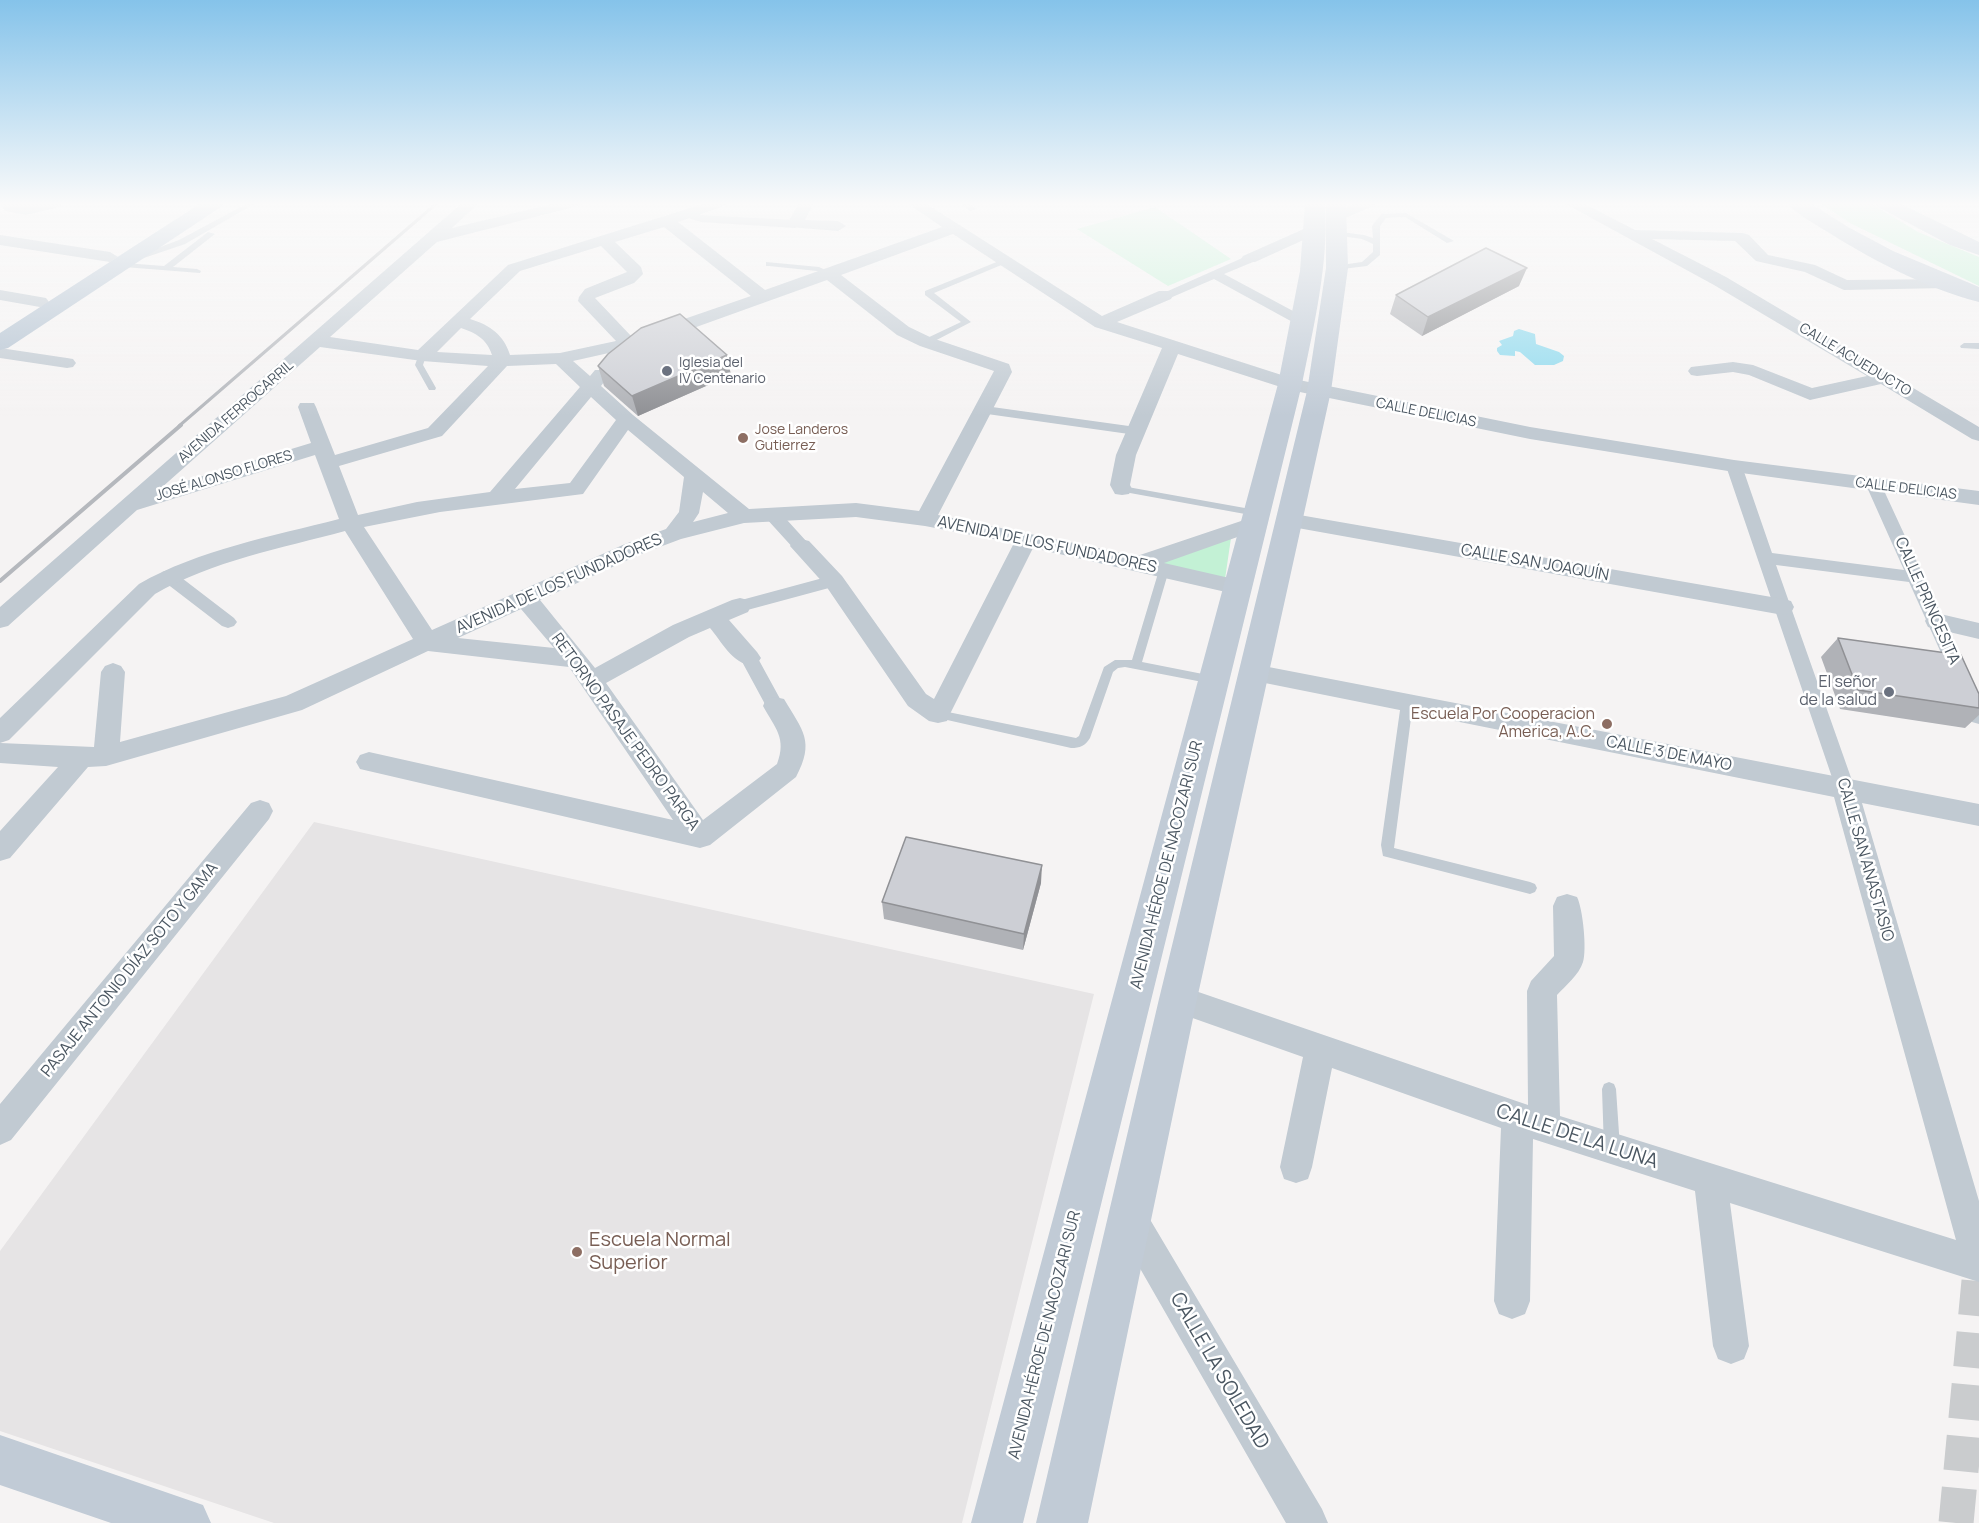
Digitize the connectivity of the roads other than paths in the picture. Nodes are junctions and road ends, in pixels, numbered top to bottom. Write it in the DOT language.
graph roads {
  1 [pos="95,274"];
  2 [pos="392,274"];
  3 [pos="507,274"];
  4 [pos="635,274"];
  5 [pos="734,274"];
  6 [pos="830,274"];
  7 [pos="975,274"];
  8 [pos="1027,274"];
  9 [pos="1216,274"];
  10 [pos="1314,274"];
  11 [pos="1335,274"];
  12 [pos="1709,274"];
  13 [pos="1822,274"];
  14 [pos="1927,274"];
  15 [pos="1946,283"];
  16 [pos="0,295"];
  17 [pos="1165,295"];
  18 [pos="1979,295"];
  19 [pos="763,297"];
  20 [pos="24,316"];
  21 [pos="456,321"];
  22 [pos="1303,322"];
  23 [pos="1101,323"];
  24 [pos="317,341"];
  25 [pos="635,342"];
  26 [pos="926,342"];
  27 [pos="0,343"];
  28 [pos="1964,346"];
  29 [pos="1979,346"];
  30 [pos="1172,348"];
  31 [pos="0,353"];
  32 [pos="422,356"];
  33 [pos="560,357"];
  34 [pos="502,361"];
  35 [pos="67,363"];
  36 [pos="1697,370"];
  37 [pos="1885,378"];
  38 [pos="591,387"];
  39 [pos="432,388"];
  40 [pos="1304,388"];
  41 [pos="307,407"];
  42 [pos="985,410"];
  43 [pos="626,419"];
  44 [pos="1136,431"];
  45 [pos="1979,435"];
  46 [pos="325,455"];
  47 [pos="1734,466"];
  48 [pos="695,475"];
  49 [pos="1874,484"];
  50 [pos="1122,489"];
  51 [pos="497,497"];
  52 [pos="1979,498"];
  53 [pos="126,506"];
  54 [pos="771,513"];
  55 [pos="744,516"];
  56 [pos="925,519"];
  57 [pos="1265,519"];
  58 [pos="350,522"];
  59 [pos="674,534"];
  60 [pos="1027,539"];
  61 [pos="801,546"];
  62 [pos="1766,558"];
  63 [pos="1138,564"];
  64 [pos="1164,570"];
  65 [pos="168,576"];
  66 [pos="1916,577"];
  67 [pos="834,581"];
  68 [pos="1239,587"];
  69 [pos="526,599"];
  70 [pos="740,606"];
  71 [pos="1783,607"];
  72 [pos="714,617"];
  73 [pos="0,620"];
  74 [pos="1936,621"];
  75 [pos="228,622"];
  76 [pos="1979,632"];
  77 [pos="428,643"];
  78 [pos="749,658"];
  79 [pos="576,659"];
  80 [pos="1136,665"];
  81 [pos="113,672"];
  82 [pos="1253,673"];
  83 [pos="1214,680"];
  84 [pos="590,681"];
  85 [pos="1407,703"];
  86 [pos="775,706"];
  87 [pos="938,714"];
  88 [pos="1979,717"];
  89 [pos="0,733"];
  90 [pos="0,753"];
  91 [pos="93,757"];
  92 [pos="369,762"];
  93 [pos="1845,789"];
  94 [pos="260,810"];
  95 [pos="1979,814"];
  96 [pos="700,837"];
  97 [pos="0,850"];
  98 [pos="1530,888"];
  99 [pos="1567,906"];
  100 [pos="1178,999"];
  101 [pos="1320,1049"];
  102 [pos="1609,1089"];
  103 [pos="1531,1122"];
  104 [pos="0,1129"];
  105 [pos="1612,1149"];
  106 [pos="1296,1167"];
  107 [pos="1710,1180"];
  108 [pos="1130,1218"];
  109 [pos="1979,1260"];
  110 [pos="1979,1265"];
  111 [pos="1512,1301"];
  112 [pos="1731,1346"];
  113 [pos="0,1460"];
  114 [pos="171,1521"];
  115 [pos="997,1523"];
  116 [pos="1062,1523"];
  117 [pos="1308,1523"];
  1 -- 20 [label="main road"];
  2 -- 24 [label="street, AVENIDA FERROCARRIL"];
  3 -- 21 [label="street"];
  4 -- 25 [label="street"];
  5 -- 19 [label="street"];
  6 -- 19 [label="street"];
  6 -- 26 [label="street"];
  7 -- 26 [label="lane"];
  8 -- 23 [label="street, CALLE DELICIAS"];
  9 -- 17 [label="street"];
  9 -- 22 [label="street"];
  10 -- 22 [label="main road, AVENIDA HÉROE DE NACOZARI SUR"];
  11 -- 40 [label="main road, AVENIDA HÉROE DE NACOZARI SUR"];
  12 -- 37 [label="street, CALLE ACUEDUCTO"];
  13 -- 15 [label="street"];
  14 -- 15 [label="main road"];
  15 -- 18 [label="main road"];
  16 -- 20 [label="street"];
  17 -- 23 [label="street"];
  19 -- 25 [label="street"];
  20 -- 27 [label="main road"];
  21 -- 32 [label="street"];
  21 -- 34 [label="street"];
  22 -- 40 [label="main road, AVENIDA HÉROE DE NACOZARI SUR"];
  23 -- 30 [label="street, CALLE DELICIAS"];
  24 -- 32 [label="street"];
  24 -- 53 [label="street, AVENIDA FERROCARRIL"];
  25 -- 33 [label="street"];
  25 -- 38 [label="street"];
  26 -- 42 [label="street"];
  28 -- 29 [label="lane"];
  30 -- 40 [label="street, CALLE DELICIAS"];
  30 -- 44 [label="street"];
  31 -- 35 [label="street"];
  32 -- 34 [label="street"];
  32 -- 39 [label="lane"];
  33 -- 34 [label="street"];
  33 -- 38 [label="street"];
  34 -- 46 [label="street, JOSÉ ALONSO FLORES"];
  36 -- 37 [label="street"];
  37 -- 45 [label="street, CALLE ACUEDUCTO"];
  38 -- 43 [label="street"];
  38 -- 51 [label="street"];
  40 -- 47 [label="street, CALLE DELICIAS"];
  40 -- 57 [label="main road, AVENIDA HÉROE DE NACOZARI SUR"];
  41 -- 46 [label="street"];
  42 -- 44 [label="street"];
  42 -- 56 [label="street"];
  43 -- 48 [label="street"];
  43 -- 51 [label="street"];
  44 -- 50 [label="street"];
  46 -- 53 [label="street, JOSÉ ALONSO FLORES"];
  46 -- 58 [label="street"];
  47 -- 49 [label="street, CALLE DELICIAS"];
  47 -- 62 [label="street, CALLE SAN ANASTASIO"];
  48 -- 55 [label="street"];
  48 -- 59 [label="street"];
  49 -- 52 [label="street, CALLE DELICIAS"];
  49 -- 66 [label="street, CALLE PRINCESITA"];
  50 -- 57 [label="lane"];
  51 -- 58 [label="street"];
  53 -- 73 [label="street, AVENIDA FERROCARRIL"];
  54 -- 55 [label="street, AVENIDA DE LOS FUNDADORES"];
  54 -- 56 [label="street, AVENIDA DE LOS FUNDADORES"];
  54 -- 61 [label="street"];
  55 -- 59 [label="street, AVENIDA DE LOS FUNDADORES"];
  56 -- 60 [label="street, AVENIDA DE LOS FUNDADORES"];
  57 -- 63 [label="street"];
  57 -- 68 [label="main road, AVENIDA HÉROE DE NACOZARI SUR"];
  57 -- 71 [label="street, CALLE SAN JOAQUÍN"];
  57 -- 82 [label="main road, AVENIDA HÉROE DE NACOZARI SUR"];
  58 -- 65 [label="street"];
  58 -- 77 [label="street"];
  59 -- 69 [label="street, AVENIDA DE LOS FUNDADORES"];
  60 -- 63 [label="street, AVENIDA DE LOS FUNDADORES"];
  60 -- 87 [label="street"];
  61 -- 67 [label="street"];
  62 -- 66 [label="street"];
  62 -- 71 [label="street, CALLE SAN ANASTASIO"];
  63 -- 64 [label="street, AVENIDA DE LOS FUNDADORES"];
  64 -- 68 [label="street, AVENIDA DE LOS FUNDADORES"];
  64 -- 80 [label="lane"];
  65 -- 75 [label="street"];
  65 -- 89 [label="street"];
  66 -- 74 [label="street, CALLE PRINCESITA"];
  67 -- 70 [label="street"];
  67 -- 87 [label="street"];
  68 -- 83 [label="main road, AVENIDA HÉROE DE NACOZARI SUR"];
  69 -- 77 [label="street, AVENIDA DE LOS FUNDADORES"];
  69 -- 79 [label="street, RETORNO PASAJE PEDRO PARGA"];
  70 -- 72 [label="street"];
  71 -- 93 [label="street, CALLE SAN ANASTASIO"];
  72 -- 78 [label="street, RETORNO PASAJE PEDRO PARGA"];
  72 -- 84 [label="street"];
  74 -- 76 [label="street"];
  74 -- 88 [label="street, CALLE PRINCESITA"];
  77 -- 79 [label="street"];
  77 -- 91 [label="street, AVENIDA DE LOS FUNDADORES"];
  78 -- 86 [label="street, RETORNO PASAJE PEDRO PARGA"];
  79 -- 84 [label="street, RETORNO PASAJE PEDRO PARGA"];
  80 -- 83 [label="lane"];
  80 -- 87 [label="lane"];
  81 -- 91 [label="street"];
  82 -- 85 [label="street, CALLE 3 DE MAYO"];
  82 -- 100 [label="main road, AVENIDA HÉROE DE NACOZARI SUR"];
  83 -- 115 [label="main road, AVENIDA HÉROE DE NACOZARI SUR"];
  84 -- 96 [label="street, RETORNO PASAJE PEDRO PARGA"];
  85 -- 93 [label="street, CALLE 3 DE MAYO"];
  85 -- 98 [label="lane"];
  86 -- 96 [label="street, RETORNO PASAJE PEDRO PARGA"];
  90 -- 91 [label="street, AVENIDA DE LOS FUNDADORES"];
  91 -- 97 [label="street"];
  92 -- 96 [label="street"];
  93 -- 95 [label="street, CALLE 3 DE MAYO"];
  93 -- 109 [label="street, CALLE SAN ANASTASIO"];
  94 -- 104 [label="street, PASAJE ANTONIO DÍAZ SOTO Y GAMA"];
  99 -- 103 [label="street"];
  100 -- 101 [label="street, CALLE DE LA LUNA"];
  100 -- 108 [label="main road, AVENIDA HÉROE DE NACOZARI SUR"];
  101 -- 103 [label="street, CALLE DE LA LUNA"];
  101 -- 106 [label="street"];
  102 -- 105 [label="lane"];
  103 -- 105 [label="street, CALLE DE LA LUNA"];
  103 -- 111 [label="street"];
  105 -- 107 [label="street, CALLE DE LA LUNA"];
  107 -- 110 [label="street, CALLE DE LA LUNA"];
  107 -- 112 [label="street"];
  108 -- 116 [label="main road, AVENIDA HÉROE DE NACOZARI SUR"];
  108 -- 117 [label="street, CALLE LA SOLEDAD"];
  113 -- 114 [label="main road"];
}
